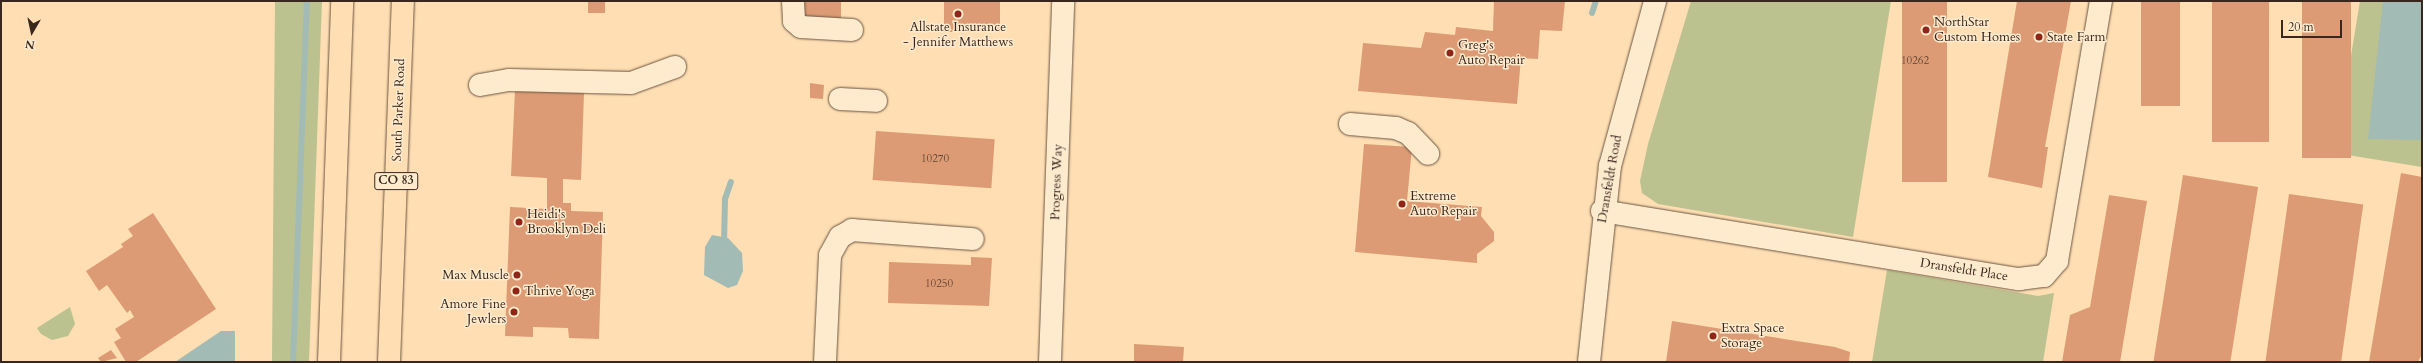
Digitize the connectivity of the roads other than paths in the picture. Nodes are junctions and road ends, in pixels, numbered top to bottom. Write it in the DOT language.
graph roads {
  1 [pos="342,1"];
  2 [pos="403,1"];
  3 [pos="792,1"];
  4 [pos="1063,1"];
  5 [pos="1655,1"];
  6 [pos="2101,1"];
  7 [pos="852,30"];
  8 [pos="675,67"];
  9 [pos="480,85"];
  10 [pos="840,99"];
  11 [pos="876,100"];
  12 [pos="1350,124"];
  13 [pos="1428,154"];
  14 [pos="1602,211"];
  15 [pos="973,239"];
  16 [pos="328,362"];
  17 [pos="389,362"];
  18 [pos="824,362"];
  19 [pos="1050,362"];
  20 [pos="1589,362"];
  1 -- 16 [label="highway"];
  2 -- 17 [label="highway, South Parker Road / CO 83"];
  3 -- 7 [label="street"];
  4 -- 19 [label="street, Progress Way"];
  5 -- 14 [label="street, Dransfeldt Road"];
  6 -- 14 [label="street, Dransfeldt Place"];
  8 -- 9 [label="street"];
  10 -- 11 [label="street"];
  12 -- 13 [label="street"];
  14 -- 20 [label="street, Dransfeldt Road"];
  15 -- 18 [label="street"];
}
